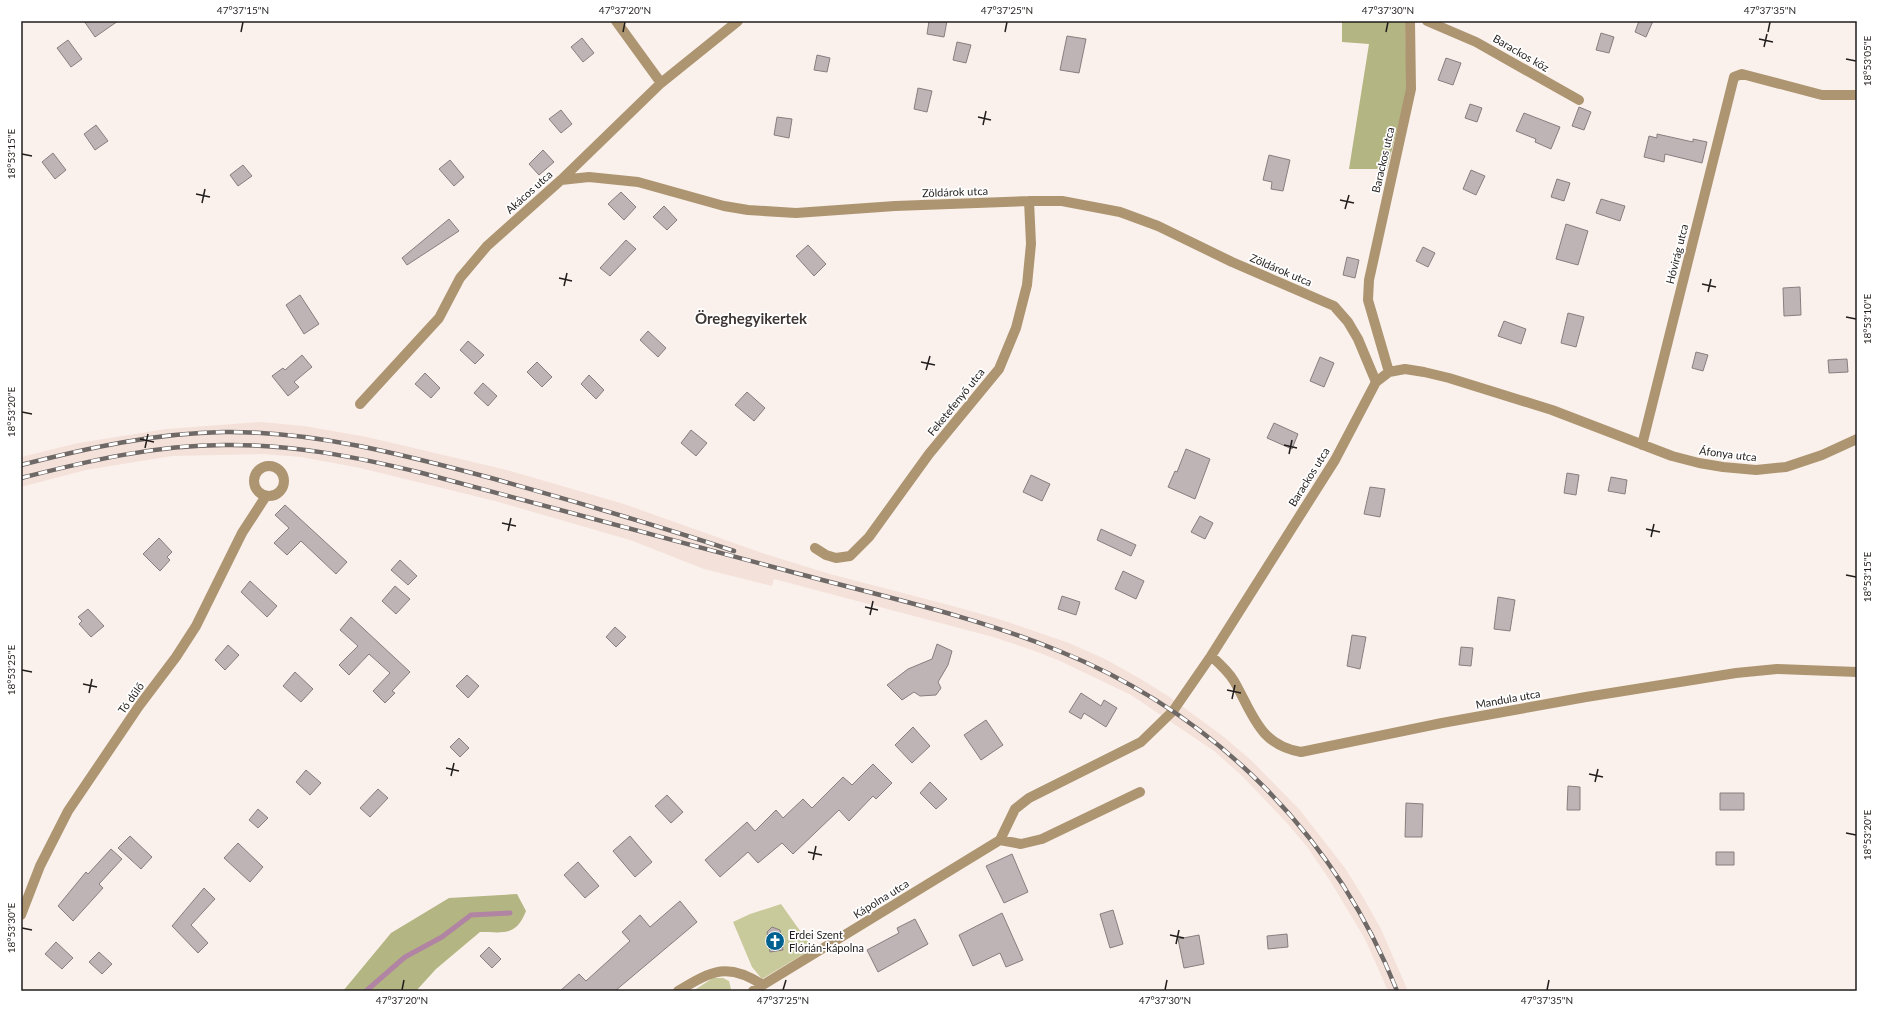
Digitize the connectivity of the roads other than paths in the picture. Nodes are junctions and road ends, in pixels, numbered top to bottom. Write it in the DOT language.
graph roads {
  1 [pos="616,21"];
  2 [pos="738,21"];
  3 [pos="1410,21"];
  4 [pos="1427,21"];
  5 [pos="661,83"];
  6 [pos="1857,95"];
  7 [pos="1579,100"];
  8 [pos="561,180"];
  9 [pos="1029,201"];
  10 [pos="1389,372"];
  11 [pos="1376,382"];
  12 [pos="360,404"];
  13 [pos="1857,439"];
  14 [pos="1642,445"];
  15 [pos="266,496"];
  16 [pos="815,548"];
  17 [pos="1211,656"];
  18 [pos="1857,672"];
  19 [pos="1140,792"];
  20 [pos="1000,840"];
  21 [pos="21,915"];
  22 [pos="763,986"];
  23 [pos="683,990"];
  24 [pos="753,991"];
  1 -- 5 [label="street"];
  2 -- 5 [label="street, Akácos utca"];
  3 -- 10 [label="street, Barackos utca"];
  4 -- 7 [label="street, Barackos köz"];
  5 -- 8 [label="street, Akácos utca"];
  6 -- 14 [label="street, Hóvirág utca"];
  8 -- 9 [label="street, Zöldárok utca"];
  8 -- 12 [label="street, Akácos utca"];
  9 -- 11 [label="street, Zöldárok utca"];
  9 -- 16 [label="street, Feketefenyő utca"];
  10 -- 11 [label="street"];
  10 -- 14 [label="street, Áfonya utca"];
  11 -- 17 [label="street, Barackos utca"];
  13 -- 14 [label="street, Áfonya utca"];
  15 -- 21 [label="street, Tó dűlő"];
  17 -- 18 [label="street, Mandula utca"];
  17 -- 20 [label="street"];
  19 -- 20 [label="street"];
  20 -- 22 [label="street, Kápolna utca"];
  22 -- 23 [label="street"];
  22 -- 24 [label="street, Kápolna utca"];
}
